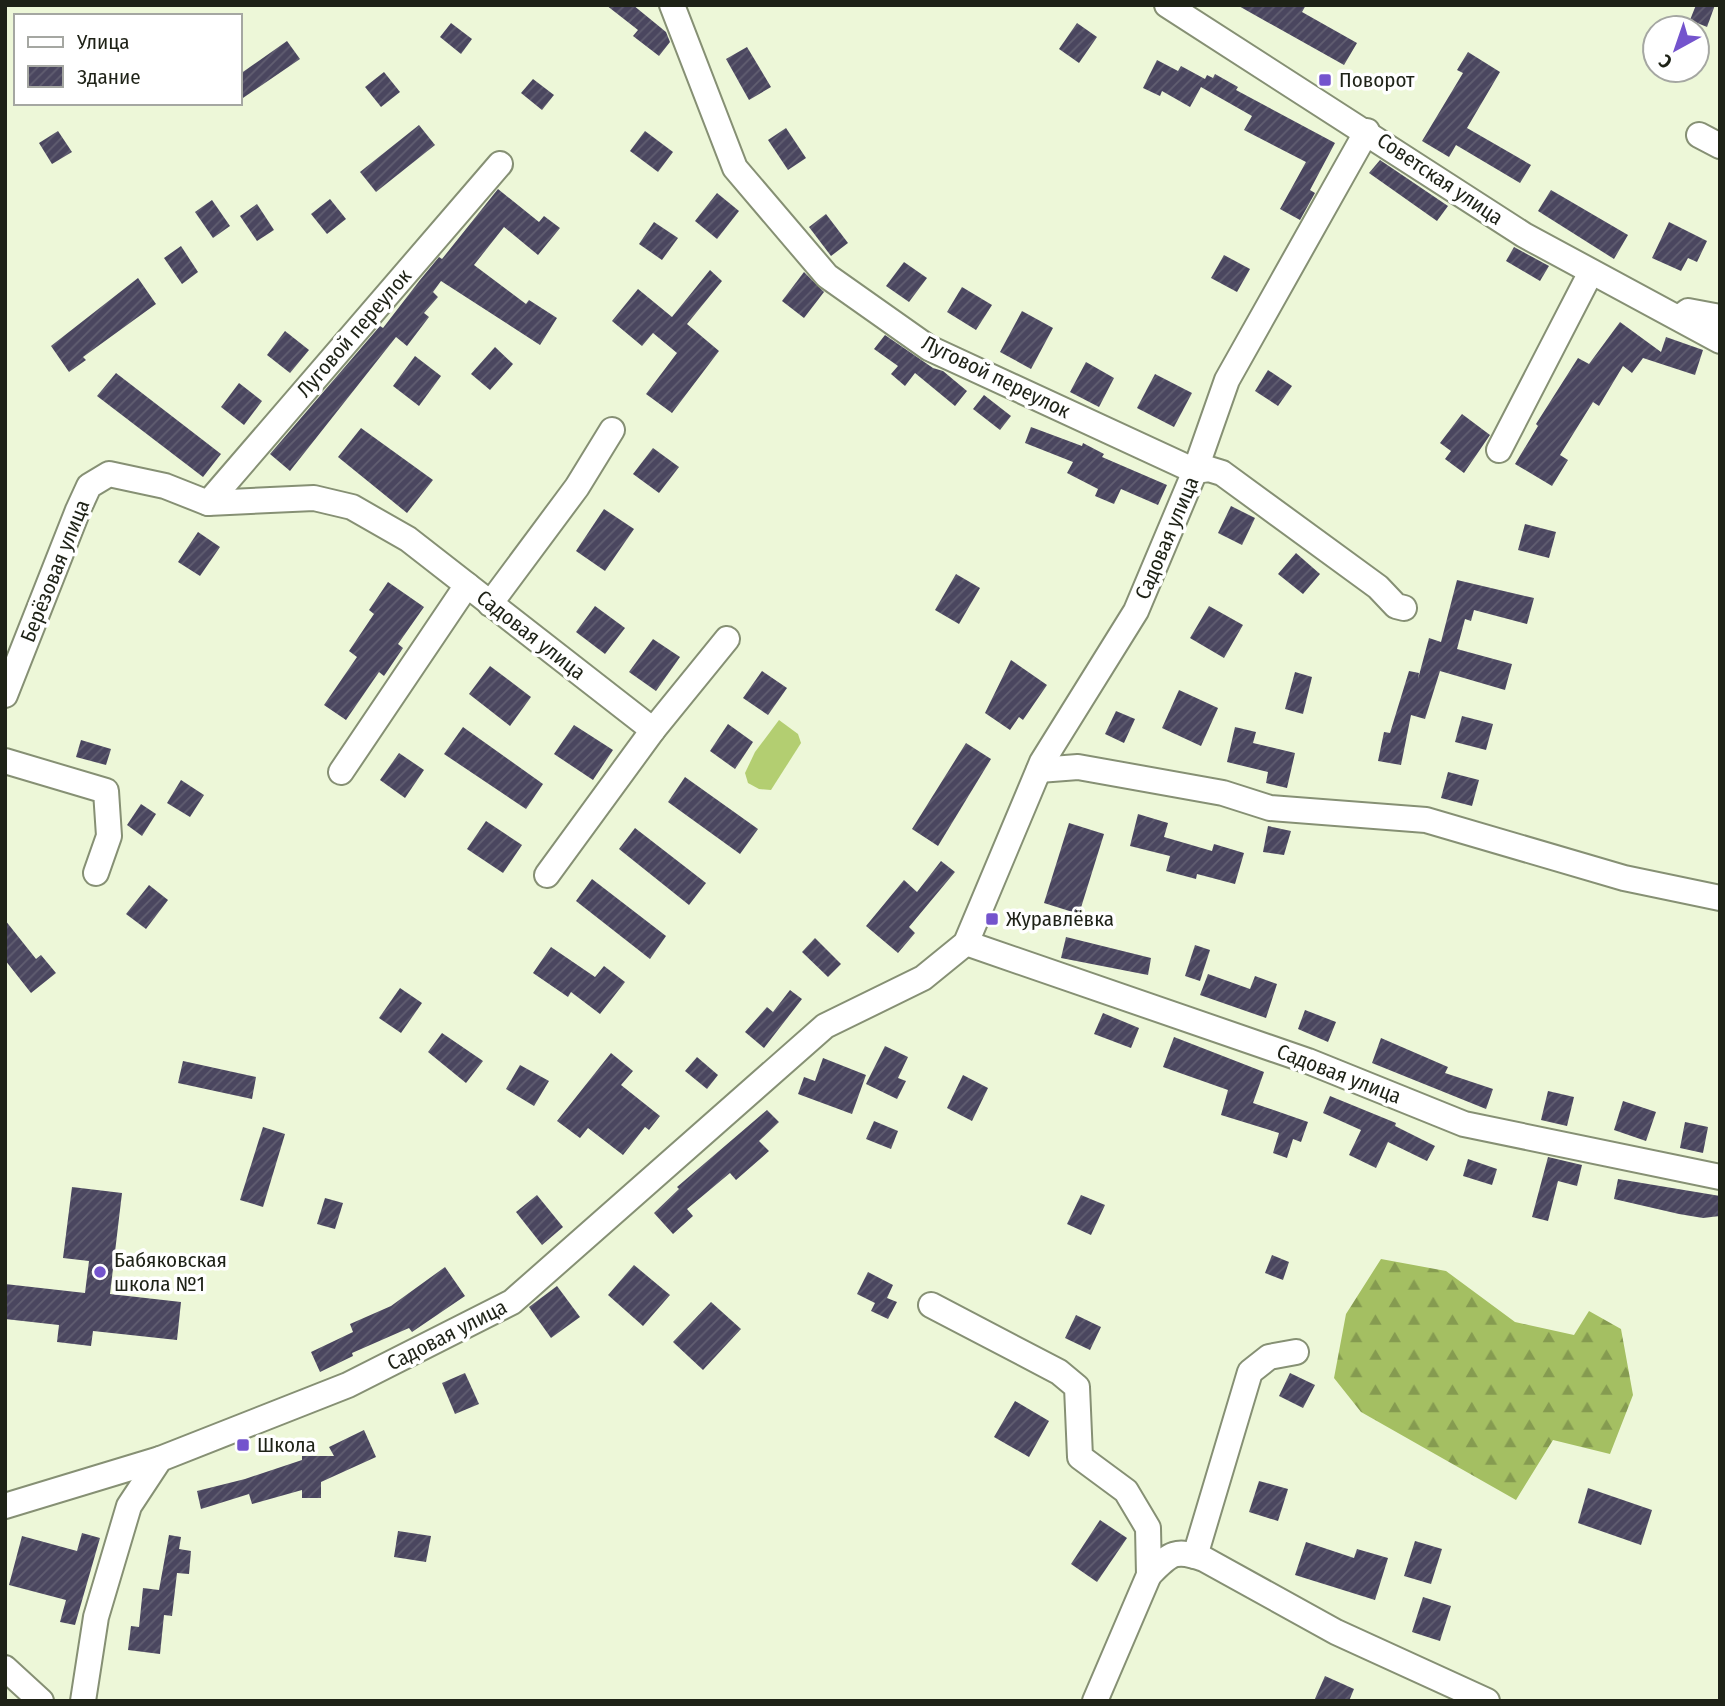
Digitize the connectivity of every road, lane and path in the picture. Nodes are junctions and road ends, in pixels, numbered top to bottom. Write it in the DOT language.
graph roads {
  1 [pos="672,5"];
  2 [pos="1167,5"];
  3 [pos="1367,131"];
  4 [pos="500,164"];
  5 [pos="1591,272"];
  6 [pos="1720,317"];
  7 [pos="1678,318"];
  8 [pos="1720,341"];
  9 [pos="612,430"];
  10 [pos="1499,450"];
  11 [pos="1195,471"];
  12 [pos="208,503"];
  13 [pos="408,539"];
  14 [pos="467,585"];
  15 [pos="490,604"];
  16 [pos="1404,608"];
  17 [pos="727,639"];
  18 [pos="5,695"];
  19 [pos="653,730"];
  20 [pos="5,761"];
  21 [pos="1038,770"];
  22 [pos="341,772"];
  23 [pos="96,873"];
  24 [pos="547,875"];
  25 [pos="1720,898"];
  26 [pos="966,943"];
  27 [pos="1720,1177"];
  28 [pos="931,1304"];
  29 [pos="1296,1352"];
  30 [pos="160,1459"];
  31 [pos="5,1506"];
  32 [pos="1195,1556"];
  33 [pos="1149,1575"];
  34 [pos="5,1668"];
  35 [pos="41,1701"];
  36 [pos="83,1701"];
  37 [pos="1095,1701"];
  38 [pos="1488,1701"];
  1 -- 11 [label="street, Луговой переулок"];
  2 -- 3 [label="street, Советская улица"];
  3 -- 5 [label="street, Советская улица"];
  3 -- 11 [label="street, Садовая улица"];
  4 -- 12 [label="street, Луговой переулок"];
  5 -- 7 [label="street, Советская улица"];
  5 -- 10 [label="street"];
  6 -- 7 [label="street"];
  7 -- 8 [label="street, Советская улица"];
  9 -- 15 [label="street"];
  11 -- 16 [label="street, Луговой переулок"];
  11 -- 21 [label="street, Садовая улица"];
  12 -- 13 [label="street, Берёзовая улица"];
  12 -- 18 [label="street, Берёзовая улица"];
  13 -- 14 [label="street, Садовая улица"];
  14 -- 15 [label="street, Садовая улица"];
  14 -- 22 [label="street"];
  15 -- 19 [label="street, Садовая улица"];
  17 -- 19 [label="street"];
  19 -- 24 [label="street"];
  20 -- 23 [label="street"];
  21 -- 25 [label="street"];
  21 -- 26 [label="street, Садовая улица"];
  26 -- 27 [label="street, Садовая улица"];
  26 -- 30 [label="street, Садовая улица"];
  28 -- 33 [label="street"];
  29 -- 32 [label="street"];
  30 -- 31 [label="street, Садовая улица"];
  30 -- 36 [label="street"];
  32 -- 33 [label="street"];
  32 -- 38 [label="street"];
  33 -- 37 [label="street"];
  34 -- 35 [label="street"];
}
